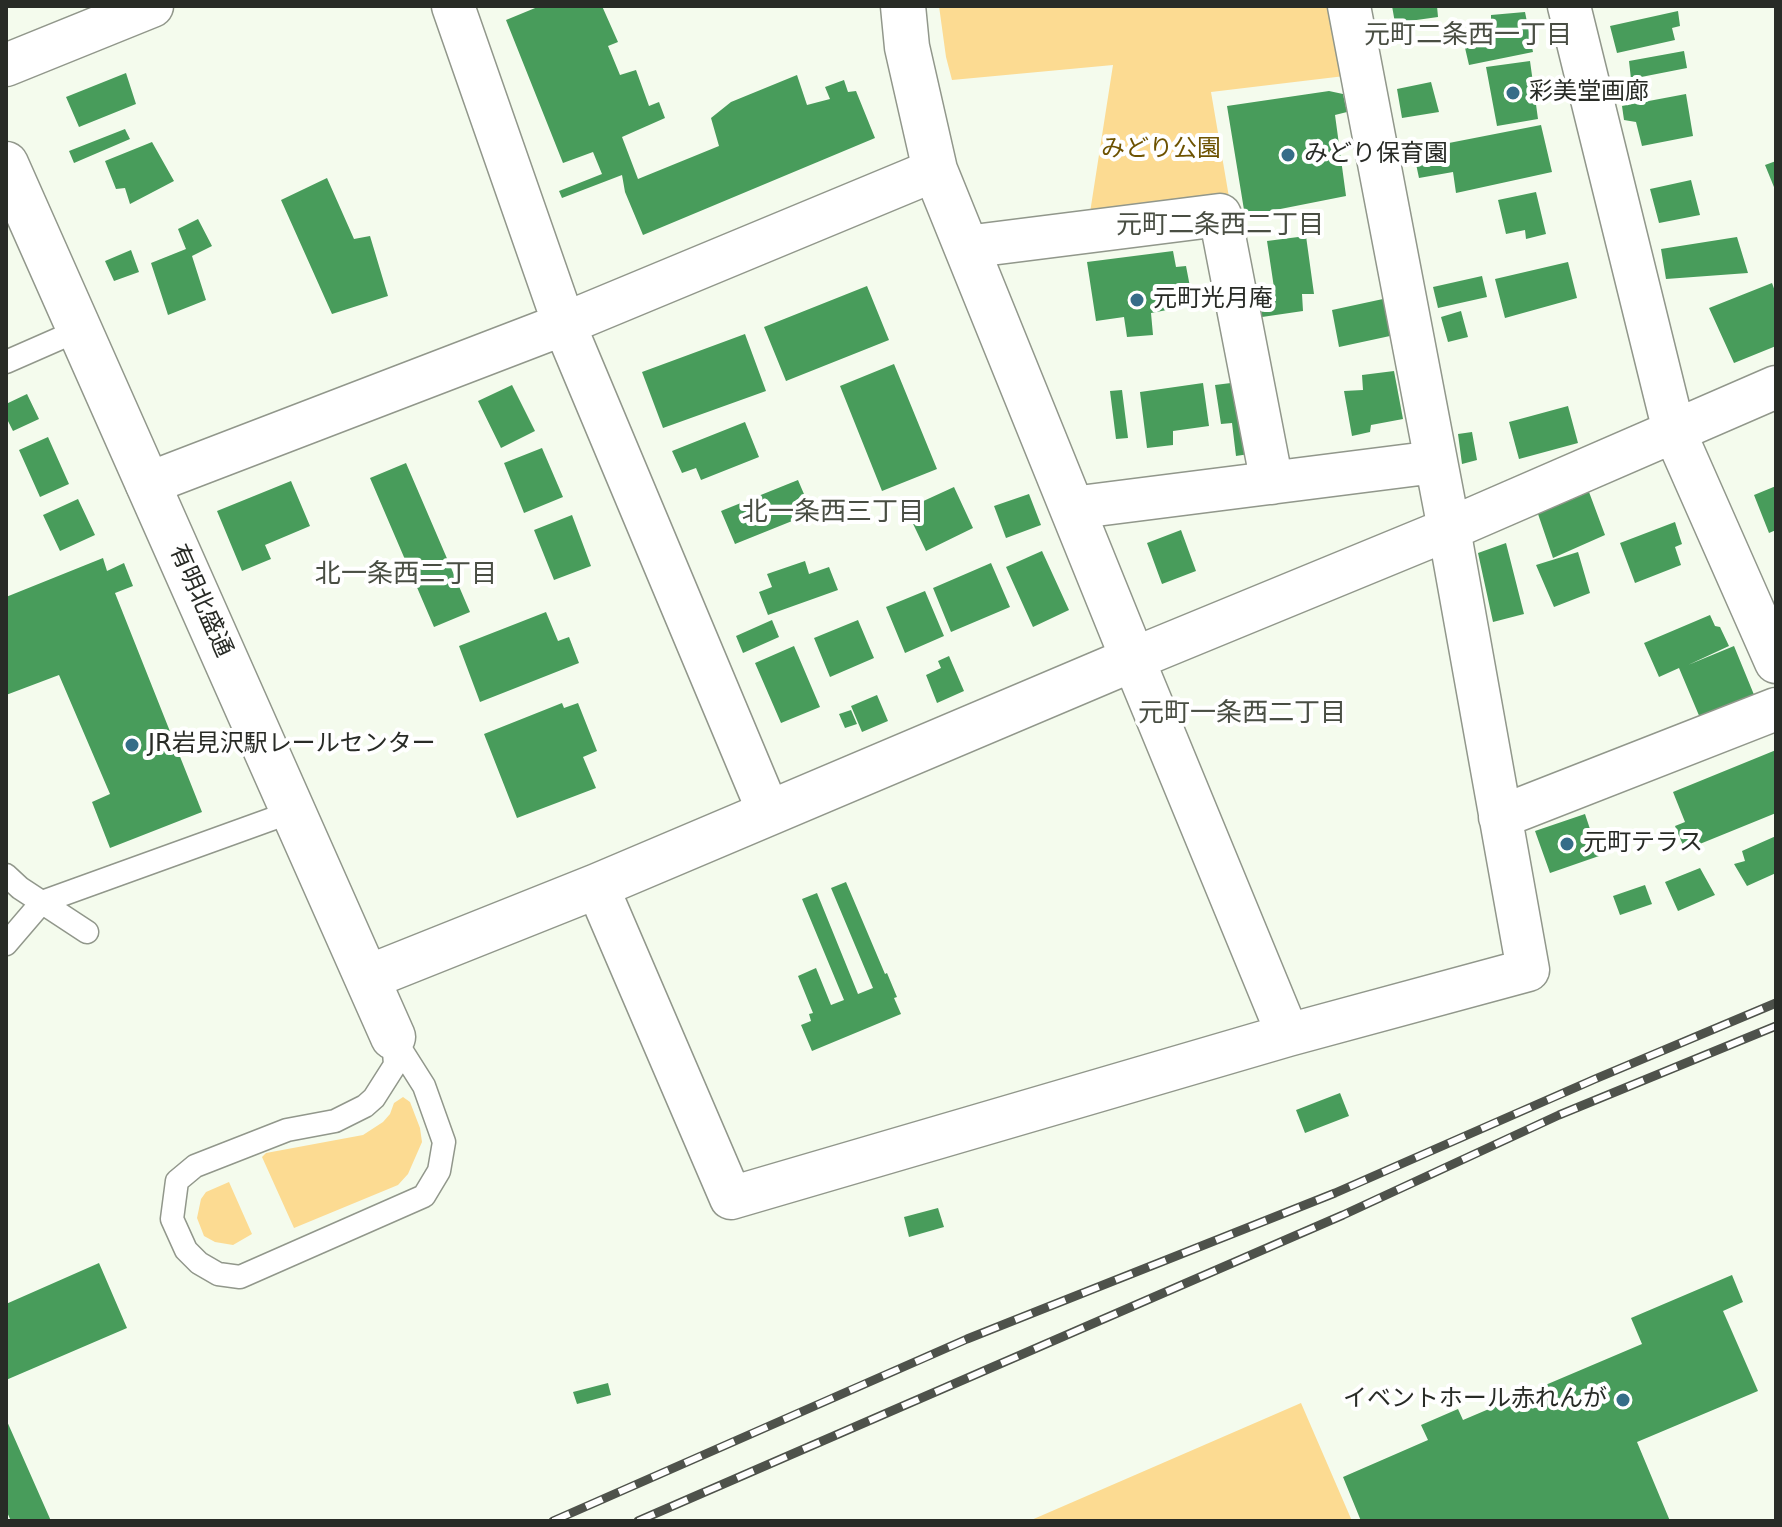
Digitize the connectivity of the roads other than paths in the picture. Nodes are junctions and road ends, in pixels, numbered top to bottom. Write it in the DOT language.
graph roads {
  1 [pos="152,6"];
  2 [pos="453,6"];
  3 [pos="903,6"];
  4 [pos="1349,6"];
  5 [pos="1569,6"];
  6 [pos="6,65"];
  7 [pos="6,164"];
  8 [pos="935,170"];
  9 [pos="966,247"];
  10 [pos="564,324"];
  11 [pos="79,330"];
  12 [pos="6,362"];
  13 [pos="1776,387"];
  14 [pos="1674,431"];
  15 [pos="1435,462"];
  16 [pos="1272,483"];
  17 [pos="147,484"];
  18 [pos="1072,508"];
  19 [pos="1449,529"];
  20 [pos="1133,659"];
  21 [pos="1776,662"];
  22 [pos="1776,709"];
  23 [pos="294,811"];
  24 [pos="769,813"];
  25 [pos="1500,817"];
  26 [pos="6,875"];
  27 [pos="597,886"];
  28 [pos="42,902"];
  29 [pos="87,932"];
  30 [pos="6,944"];
  31 [pos="369,977"];
  32 [pos="1288,1035"];
  33 [pos="393,1037"];
  1 -- 6 [label="street"];
  2 -- 10 [label="street"];
  3 -- 8 [label="street"];
  4 -- 15 [label="street"];
  5 -- 14 [label="street"];
  7 -- 11 [label="street, 有明北盛通"];
  8 -- 9 [label="street"];
  8 -- 10 [label="street"];
  9 -- 16 [label="street"];
  9 -- 18 [label="street"];
  10 -- 17 [label="street"];
  10 -- 24 [label="street"];
  11 -- 12 [label="lane"];
  11 -- 17 [label="street, 有明北盛通"];
  13 -- 14 [label="street"];
  14 -- 19 [label="street"];
  14 -- 21 [label="street"];
  15 -- 16 [label="street"];
  15 -- 19 [label="street"];
  16 -- 18 [label="street"];
  17 -- 23 [label="street, 有明北盛通"];
  18 -- 20 [label="street"];
  19 -- 20 [label="street"];
  19 -- 25 [label="street"];
  20 -- 24 [label="street"];
  20 -- 32 [label="street"];
  22 -- 25 [label="street"];
  23 -- 28 [label="lane"];
  23 -- 31 [label="street, 有明北盛通"];
  24 -- 27 [label="street"];
  25 -- 32 [label="street"];
  26 -- 28 [label="lane"];
  27 -- 31 [label="street"];
  27 -- 32 [label="street"];
  28 -- 29 [label="lane"];
  28 -- 30 [label="lane"];
  31 -- 33 [label="street, 有明北盛通"];
  33 -- 33 [label="lane"];
}
